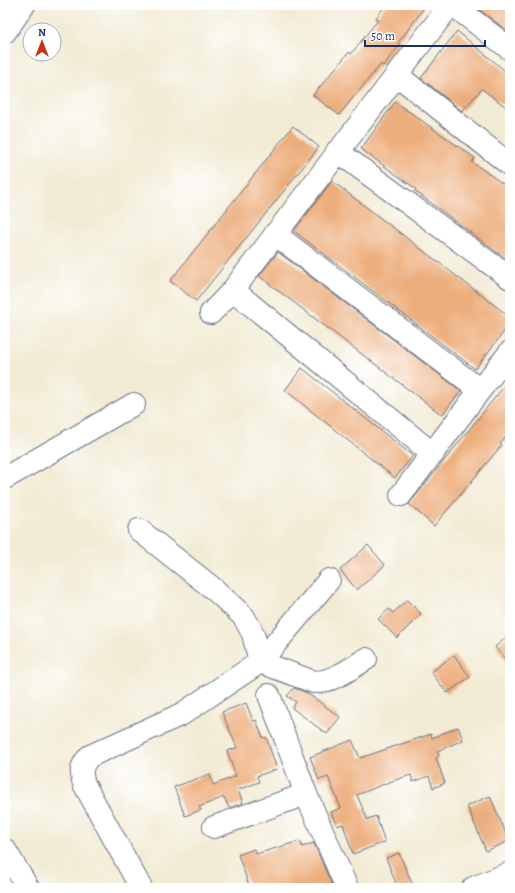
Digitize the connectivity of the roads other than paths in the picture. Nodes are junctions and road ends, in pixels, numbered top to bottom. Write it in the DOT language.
graph roads {
  1 [pos="24,5"];
  2 [pos="450,5"];
  3 [pos="453,5"];
  4 [pos="5,32"];
  5 [pos="510,49"];
  6 [pos="397,75"];
  7 [pos="337,151"];
  8 [pos="510,165"];
  9 [pos="275,234"];
  10 [pos="510,278"];
  11 [pos="233,290"];
  12 [pos="211,313"];
  13 [pos="510,352"];
  14 [pos="480,390"];
  15 [pos="134,404"];
  16 [pos="433,454"];
  17 [pos="5,478"];
  18 [pos="401,495"];
  19 [pos="139,530"];
  20 [pos="329,580"];
  21 [pos="366,659"];
  22 [pos="260,662"];
  23 [pos="270,695"];
  24 [pos="306,794"];
  25 [pos="214,827"];
  26 [pos="5,850"];
  27 [pos="510,873"];
  28 [pos="28,888"];
  29 [pos="141,888"];
  30 [pos="347,888"];
  31 [pos="473,888"];
  1 -- 4 [label="street"];
  2 -- 6 [label="street"];
  3 -- 5 [label="street"];
  6 -- 7 [label="street"];
  6 -- 8 [label="street"];
  7 -- 9 [label="street"];
  7 -- 10 [label="street"];
  9 -- 11 [label="street"];
  9 -- 14 [label="street"];
  11 -- 12 [label="street"];
  11 -- 16 [label="street"];
  13 -- 14 [label="street"];
  14 -- 16 [label="street"];
  15 -- 17 [label="street"];
  16 -- 18 [label="street"];
  19 -- 22 [label="street"];
  20 -- 22 [label="street"];
  21 -- 22 [label="street"];
  22 -- 29 [label="street"];
  23 -- 24 [label="street"];
  24 -- 25 [label="street"];
  24 -- 30 [label="street"];
  26 -- 28 [label="street"];
  27 -- 31 [label="street"];
}
